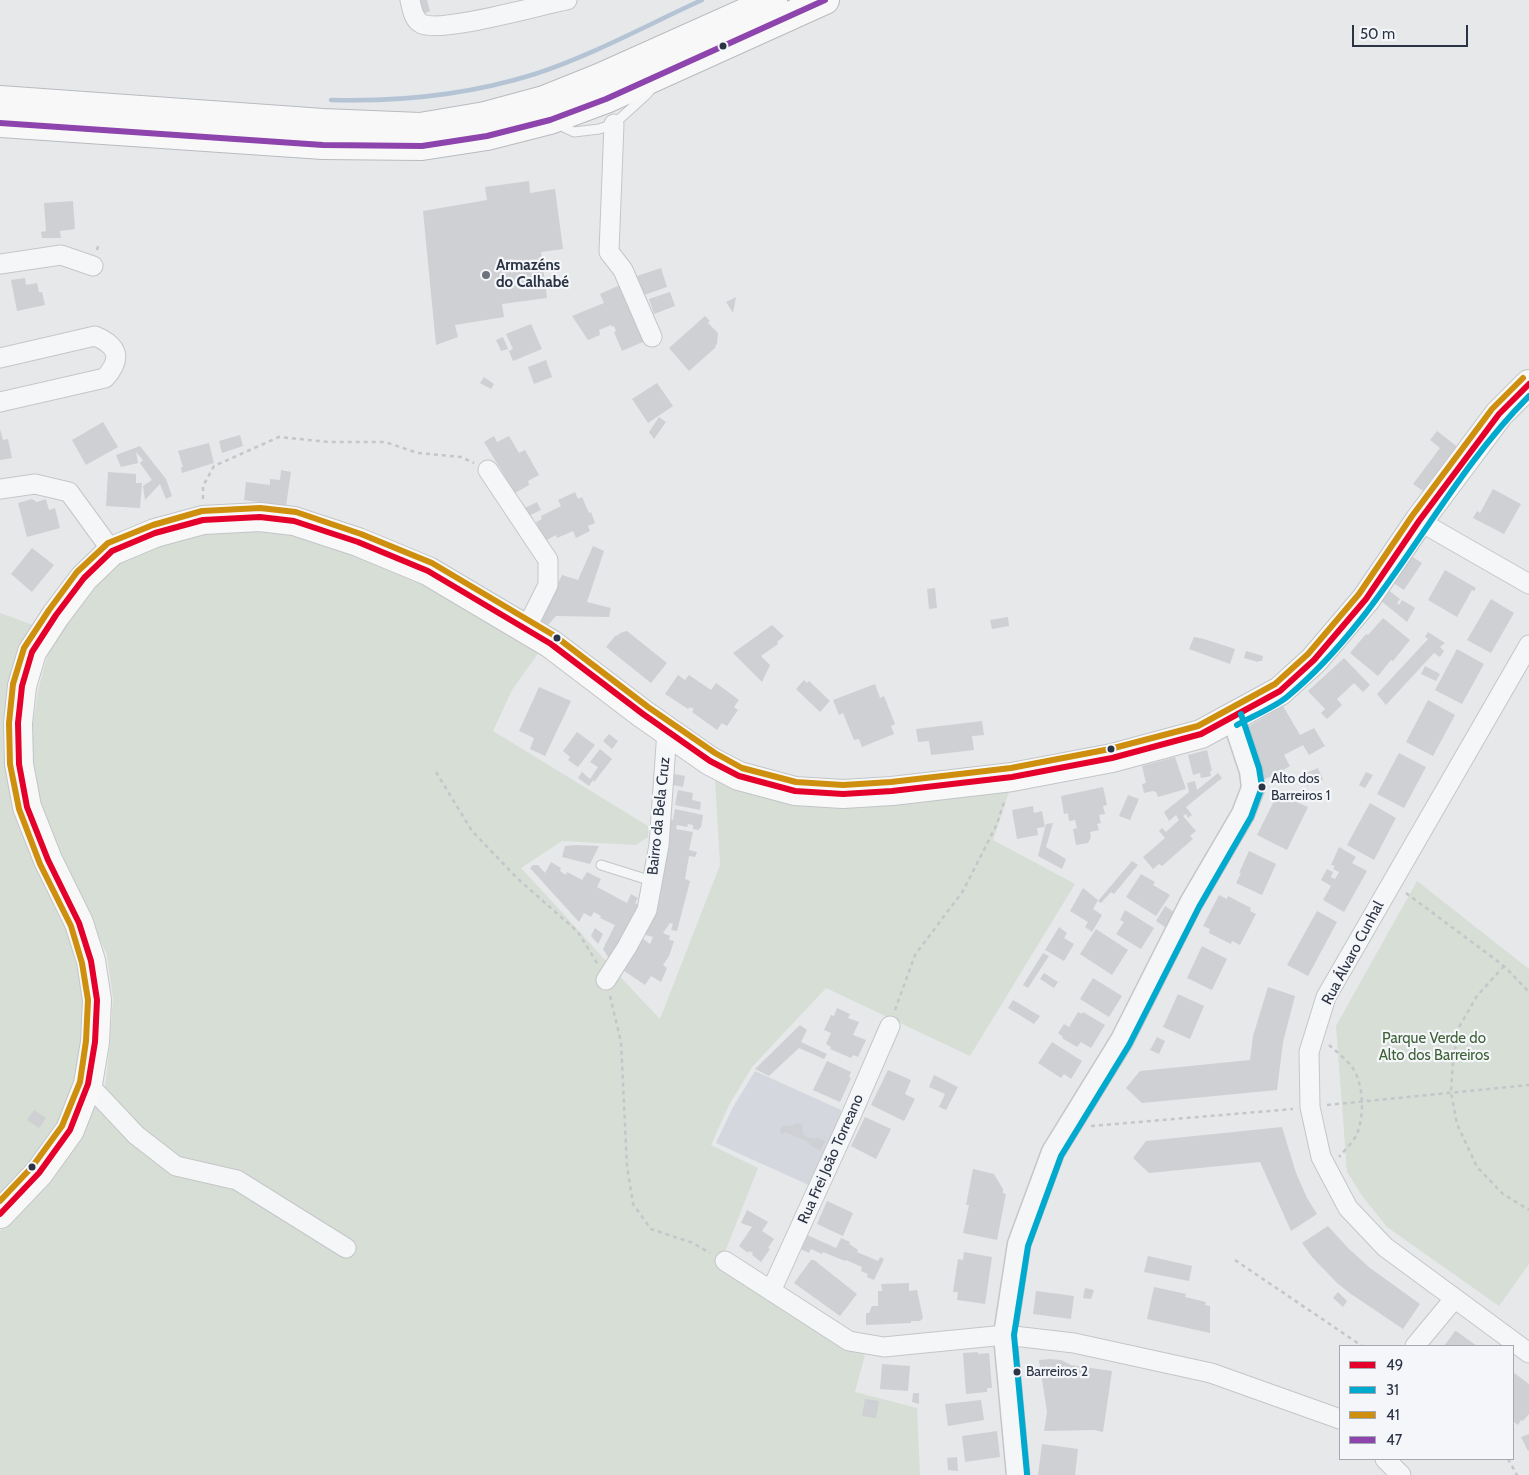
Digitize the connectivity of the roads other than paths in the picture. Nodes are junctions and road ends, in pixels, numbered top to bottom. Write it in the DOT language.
graph roads {
  1 [pos="410,0"];
  2 [pos="567,0"];
  3 [pos="772,0"];
  4 [pos="825,0"];
  5 [pos="663,74"];
  6 [pos="0,100"];
  7 [pos="550,120"];
  8 [pos="0,123"];
  9 [pos="614,124"];
  10 [pos="0,264"];
  11 [pos="93,266"];
  12 [pos="652,337"];
  13 [pos="0,358"];
  14 [pos="1529,384"];
  15 [pos="0,402"];
  16 [pos="488,470"];
  17 [pos="0,490"];
  18 [pos="1419,521"];
  19 [pos="112,551"];
  20 [pos="1529,584"];
  21 [pos="526,629"];
  22 [pos="1529,644"];
  23 [pos="1232,717"];
  24 [pos="667,731"];
  25 [pos="601,865"];
  26 [pos="652,881"];
  27 [pos="606,980"];
  28 [pos="890,1026"];
  29 [pos="88,1084"];
  30 [pos="0,1214"];
  31 [pos="346,1248"];
  32 [pos="724,1261"];
  33 [pos="770,1291"];
  34 [pos="1454,1298"];
  35 [pos="1005,1335"];
  36 [pos="1416,1345"];
  37 [pos="1529,1353"];
  38 [pos="1339,1419"];
  39 [pos="1386,1460"];
  40 [pos="1018,1475"];
  41 [pos="1400,1475"];
  1 -- 2 [label="street"];
  3 -- 6 [label="main road"];
  4 -- 5 [label="main road"];
  5 -- 7 [label="main road"];
  5 -- 9 [label="lane"];
  7 -- 8 [label="main road"];
  7 -- 9 [label="lane"];
  9 -- 12 [label="street"];
  10 -- 11 [label="street"];
  13 -- 15 [label="street"];
  14 -- 18 [label="main road"];
  16 -- 21 [label="street"];
  17 -- 19 [label="street"];
  18 -- 20 [label="street"];
  18 -- 23 [label="main road"];
  19 -- 21 [label="main road"];
  19 -- 29 [label="main road"];
  21 -- 24 [label="main road"];
  22 -- 34 [label="street, Rua Álvaro Cunhal"];
  23 -- 24 [label="main road"];
  23 -- 35 [label="street"];
  24 -- 26 [label="street, Bairro da Bela Cruz"];
  25 -- 26 [label="lane"];
  26 -- 27 [label="street, Bairro da Bela Cruz"];
  28 -- 33 [label="street, Rua Frei João Torreano"];
  29 -- 30 [label="main road"];
  29 -- 31 [label="street"];
  32 -- 33 [label="street"];
  33 -- 35 [label="street"];
  34 -- 36 [label="street"];
  34 -- 37 [label="street, Rua Álvaro Cunhal"];
  35 -- 38 [label="street"];
  35 -- 40 [label="street"];
  39 -- 41 [label="street"];
}
